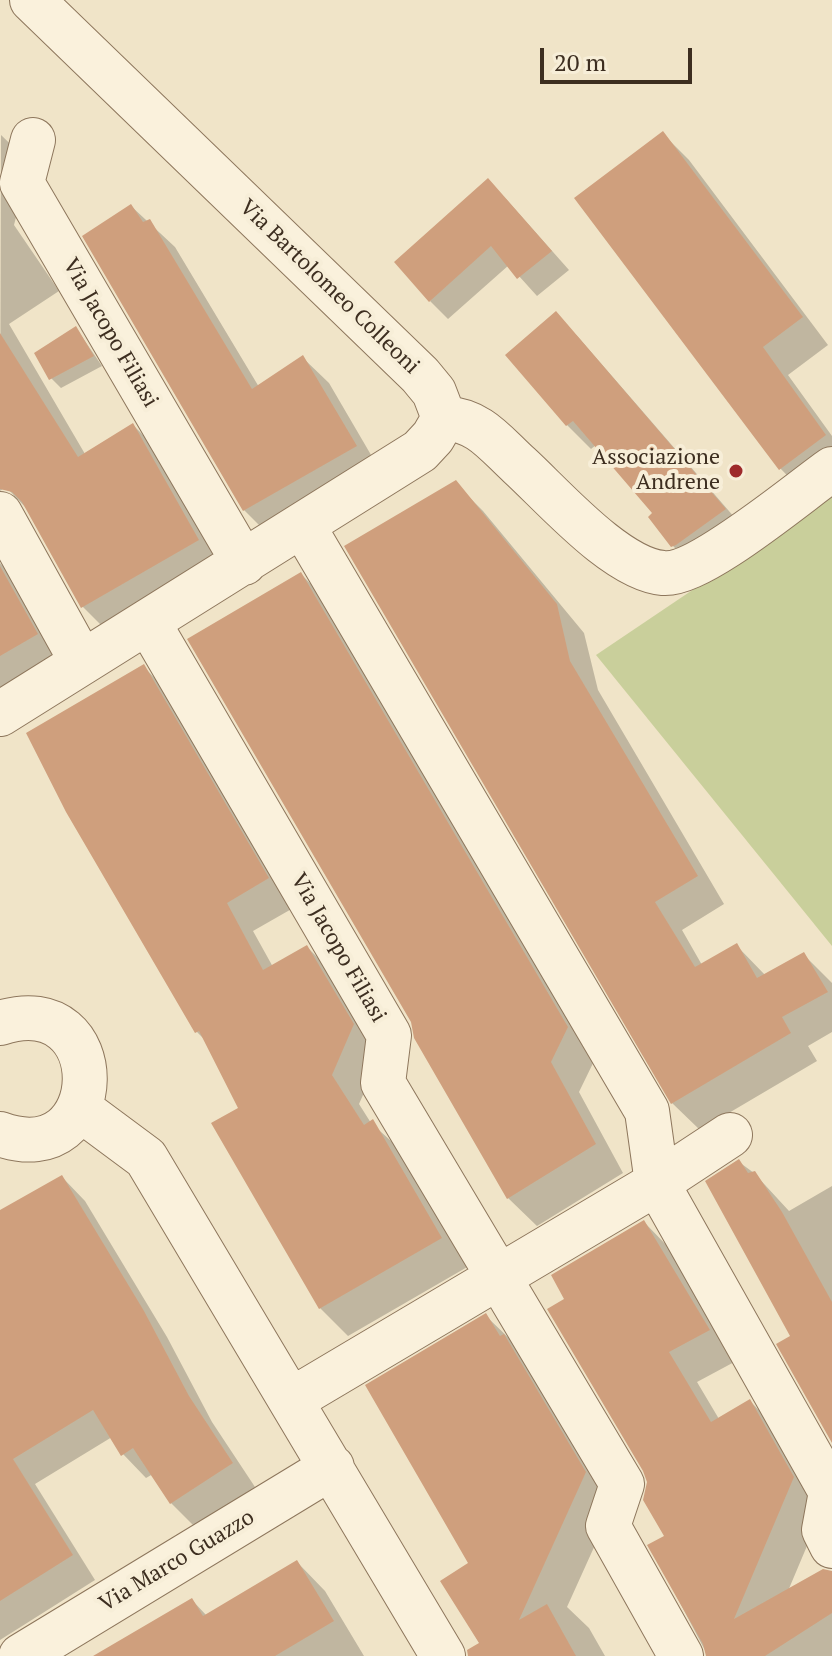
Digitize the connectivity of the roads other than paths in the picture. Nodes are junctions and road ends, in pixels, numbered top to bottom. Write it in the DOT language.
graph roads {
  1 [pos="32,0"];
  2 [pos="33,140"];
  3 [pos="444,418"];
  4 [pos="832,469"];
  5 [pos="0,514"];
  6 [pos="303,526"];
  7 [pos="244,563"];
  8 [pos="148,622"];
  9 [pos="82,662"];
  10 [pos="0,714"];
  11 [pos="0,1023"];
  12 [pos="80,1109"];
  13 [pos="0,1134"];
  14 [pos="730,1135"];
  15 [pos="657,1183"];
  16 [pos="500,1277"];
  17 [pos="293,1399"];
  18 [pos="332,1467"];
  19 [pos="832,1546"];
  20 [pos="21,1656"];
  21 [pos="443,1656"];
  22 [pos="681,1656"];
  1 -- 3 [label="street, Via Bartolomeo Colleoni"];
  2 -- 7 [label="street, Via Jacopo Filiasi"];
  3 -- 4 [label="street"];
  3 -- 6 [label="street"];
  5 -- 9 [label="street"];
  6 -- 7 [label="street"];
  6 -- 15 [label="street"];
  7 -- 8 [label="street"];
  8 -- 9 [label="street"];
  8 -- 16 [label="street, Via Jacopo Filiasi"];
  9 -- 10 [label="street"];
  11 -- 12 [label="street"];
  12 -- 13 [label="street"];
  12 -- 17 [label="street"];
  14 -- 15 [label="street"];
  15 -- 16 [label="street"];
  15 -- 19 [label="street"];
  16 -- 17 [label="street"];
  16 -- 22 [label="street, Via Jacopo Filiasi"];
  17 -- 18 [label="street"];
  18 -- 20 [label="street, Via Marco Guazzo"];
  18 -- 21 [label="street"];
}
